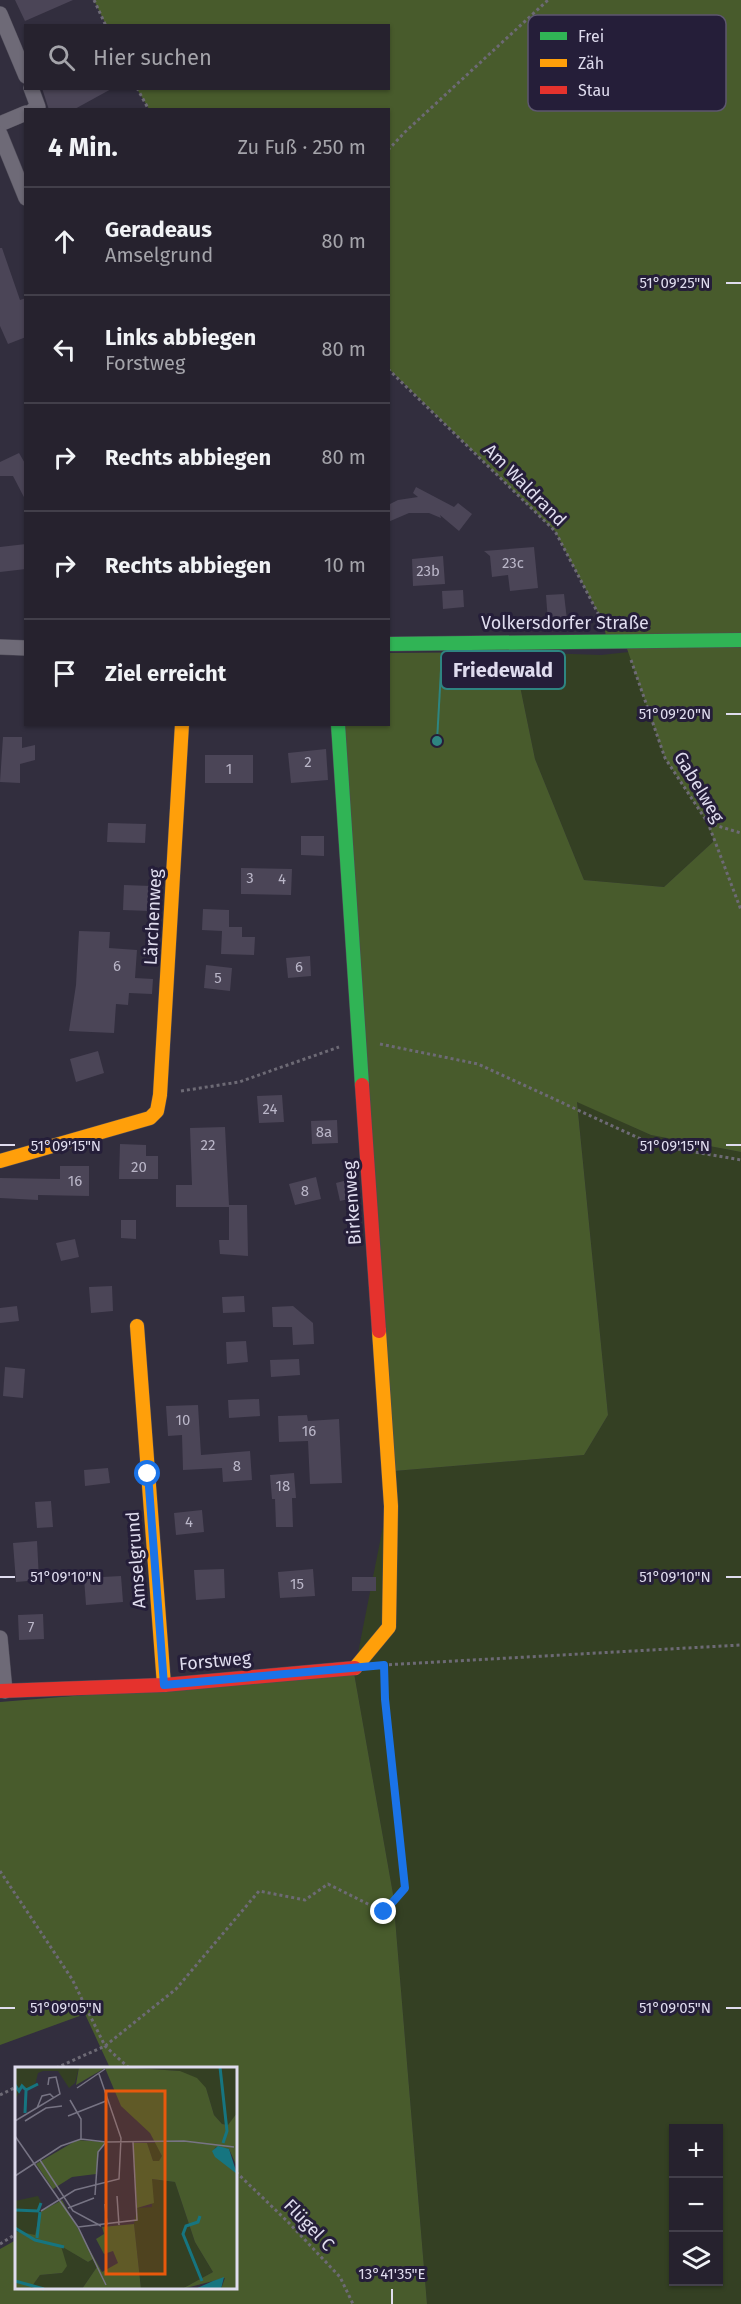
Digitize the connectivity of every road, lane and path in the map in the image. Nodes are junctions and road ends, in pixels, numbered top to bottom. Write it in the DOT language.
graph roads {
  1 [pos="94,0"];
  2 [pos="548,0"];
  3 [pos="0,14"];
  4 [pos="532,15"];
  5 [pos="528,18"];
  6 [pos="105,24"];
  7 [pos="24,71"];
  8 [pos="32,90"];
  9 [pos="138,90"];
  10 [pos="36,108"];
  11 [pos="148,108"];
  12 [pos="24,114"];
  13 [pos="0,124"];
  14 [pos="0,134"];
  15 [pos="390,148"];
  16 [pos="24,193"];
  17 [pos="390,371"];
  18 [pos="741,640"];
  19 [pos="608,643"];
  20 [pos="625,643"];
  21 [pos="390,644"];
  22 [pos="0,647"];
  23 [pos="24,648"];
  24 [pos="183,726"];
  25 [pos="338,726"];
  26 [pos="708,822"];
  27 [pos="741,833"];
  28 [pos="741,910"];
  29 [pos="358,1040"];
  30 [pos="160,1095"];
  31 [pos="741,1160"];
  32 [pos="0,1161"];
  33 [pos="137,1326"];
  34 [pos="0,1638"];
  35 [pos="741,1645"];
  36 [pos="384,1665"];
  37 [pos="356,1668"];
  38 [pos="164,1685"];
  39 [pos="3,1691"];
  40 [pos="0,1870"];
  41 [pos="105,2046"];
  42 [pos="58,2067"];
  43 [pos="128,2067"];
  44 [pos="15,2088"];
  45 [pos="0,2095"];
  46 [pos="237,2173"];
  47 [pos="15,2235"];
  48 [pos="0,2244"];
  49 [pos="353,2304"];
  1 -- 6 [label="path"];
  2 -- 4 [label="path"];
  3 -- 7 [label="street"];
  5 -- 15 [label="path"];
  8 -- 10 [label="street"];
  9 -- 11 [label="path"];
  12 -- 13 [label="street"];
  14 -- 16 [label="street"];
  17 -- 19 [label="path, Am Waldrand"];
  18 -- 20 [label="street, Volkersdorfer Straße"];
  19 -- 20 [label="street, Volkersdorfer Straße"];
  19 -- 21 [label="street, Volkersdorfer Straße"];
  20 -- 26 [label="path, Gabelweg"];
  22 -- 23 [label="street"];
  24 -- 30 [label="street, Lärchenweg"];
  25 -- 29 [label="street, Birkenweg"];
  26 -- 27 [label="path"];
  26 -- 28 [label="path, Gabelweg"];
  29 -- 30 [label="path"];
  29 -- 31 [label="path"];
  29 -- 37 [label="street, Birkenweg"];
  30 -- 32 [label="street, Lärchenweg"];
  33 -- 38 [label="street, Amselgrund"];
  34 -- 39 [label="street, Forstweg"];
  35 -- 36 [label="path"];
  36 -- 37 [label="path"];
  36 -- 41 [label="path"];
  37 -- 38 [label="street, Forstweg"];
  38 -- 39 [label="street, Forstweg"];
  40 -- 41 [label="path"];
  41 -- 42 [label="path"];
  41 -- 43 [label="path"];
  44 -- 45 [label="path"];
  46 -- 49 [label="path, Flügel C"];
  47 -- 48 [label="path"];
}
